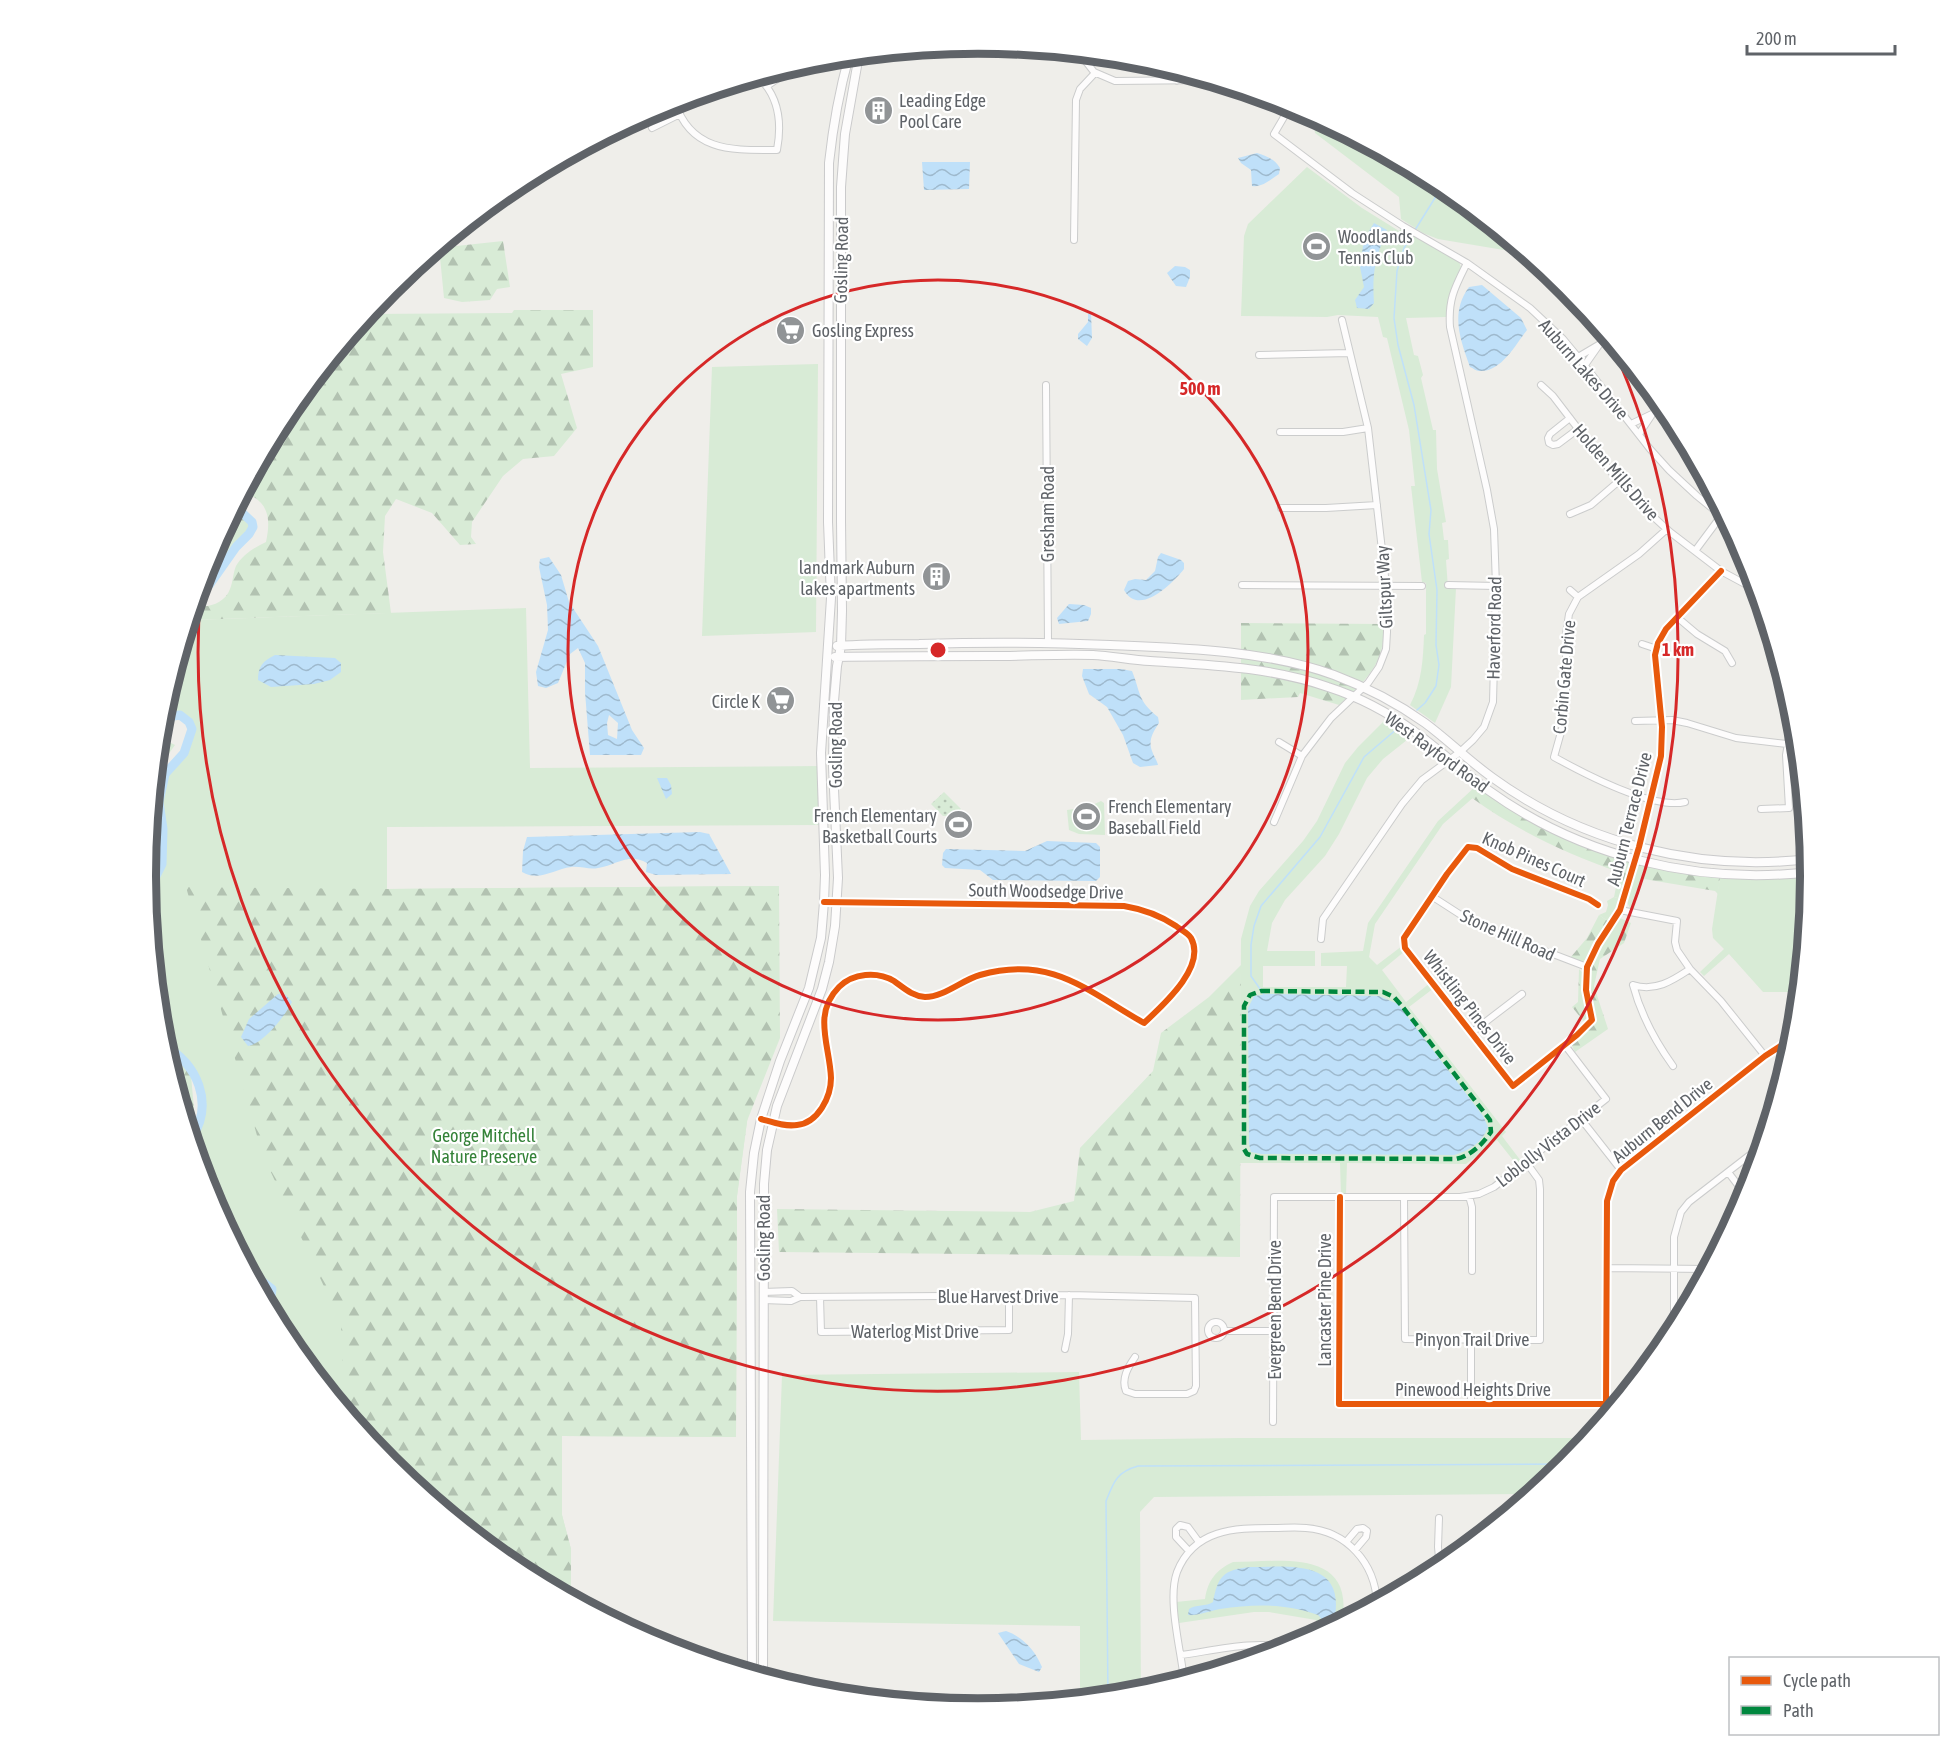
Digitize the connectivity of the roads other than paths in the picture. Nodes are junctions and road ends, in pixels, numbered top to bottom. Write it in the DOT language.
graph roads {
  1 [pos="1085,61"];
  2 [pos="858,63"];
  3 [pos="847,65"];
  4 [pos="1095,73"];
  5 [pos="777,79"];
  6 [pos="1177,81"];
  7 [pos="1186,81"];
  8 [pos="763,83"];
  9 [pos="767,87"];
  10 [pos="680,114"];
  11 [pos="1286,114"];
  12 [pos="652,128"];
  13 [pos="1074,240"];
  14 [pos="1467,263"];
  15 [pos="1342,320"];
  16 [pos="1603,341"];
  17 [pos="1592,352"];
  18 [pos="1350,353"];
  19 [pos="1259,355"];
  20 [pos="1578,357"];
  21 [pos="1585,365"];
  22 [pos="1046,385"];
  23 [pos="1541,385"];
  24 [pos="1656,411"];
  25 [pos="1570,418"];
  26 [pos="1644,421"];
  27 [pos="1631,424"];
  28 [pos="1368,428"];
  29 [pos="1578,429"];
  30 [pos="1280,432"];
  31 [pos="1639,434"];
  32 [pos="1619,481"];
  33 [pos="1377,505"];
  34 [pos="1281,508"];
  35 [pos="1715,510"];
  36 [pos="1570,514"];
  37 [pos="1719,519"];
  38 [pos="1667,529"];
  39 [pos="1695,551"];
  40 [pos="1720,571"];
  41 [pos="1242,585"];
  42 [pos="1386,585"];
  43 [pos="1448,585"];
  44 [pos="1747,585"];
  45 [pos="1422,586"];
  46 [pos="1496,586"];
  47 [pos="1570,590"];
  48 [pos="1578,597"];
  49 [pos="1678,618"];
  50 [pos="1048,642"];
  51 [pos="1642,644"];
  52 [pos="841,646"];
  53 [pos="829,647"];
  54 [pos="1657,649"];
  55 [pos="1214,652"];
  56 [pos="827,657"];
  57 [pos="839,657"];
  58 [pos="1732,663"];
  59 [pos="1212,665"];
  60 [pos="1364,688"];
  61 [pos="1354,697"];
  62 [pos="1661,720"];
  63 [pos="1635,721"];
  64 [pos="1789,737"];
  65 [pos="1279,742"];
  66 [pos="1787,744"];
  67 [pos="1460,752"];
  68 [pos="1302,756"];
  69 [pos="1450,760"];
  70 [pos="1651,799"];
  71 [pos="1685,802"];
  72 [pos="1761,809"];
  73 [pos="1274,822"];
  74 [pos="1639,847"];
  75 [pos="1636,860"];
  76 [pos="1800,860"];
  77 [pos="1801,873"];
  78 [pos="1433,897"];
  79 [pos="824,902"];
  80 [pos="837,902"];
  81 [pos="1598,905"];
  82 [pos="1620,910"];
  83 [pos="1321,939"];
  84 [pos="1404,946"];
  85 [pos="1587,967"];
  86 [pos="1690,969"];
  87 [pos="1522,994"];
  88 [pos="1471,1033"];
  89 [pos="1564,1044"];
  90 [pos="1783,1044"];
  91 [pos="1765,1056"];
  92 [pos="1673,1066"];
  93 [pos="1513,1086"];
  94 [pos="761,1119"];
  95 [pos="1581,1119"];
  96 [pos="773,1122"];
  97 [pos="1752,1153"];
  98 [pos="1526,1162"];
  99 [pos="1621,1170"];
  100 [pos="1728,1172"];
  101 [pos="1740,1187"];
  102 [pos="1469,1196"];
  103 [pos="1274,1197"];
  104 [pos="1340,1197"];
  105 [pos="1404,1197"];
  106 [pos="1606,1269"];
  107 [pos="1674,1269"];
  108 [pos="1701,1269"];
  109 [pos="1472,1271"];
  110 [pos="1068,1295"];
  111 [pos="763,1296"];
  112 [pos="1009,1296"];
  113 [pos="820,1297"];
  114 [pos="1674,1314"];
  115 [pos="1224,1330"];
  116 [pos="1196,1331"];
  117 [pos="1208,1331"];
  118 [pos="1274,1331"];
  119 [pos="1471,1339"];
  120 [pos="1065,1349"];
  121 [pos="1135,1357"];
  122 [pos="1339,1404"];
  123 [pos="1471,1404"];
  124 [pos="1606,1404"];
  125 [pos="1273,1422"];
  126 [pos="1439,1518"];
  127 [pos="1199,1542"];
  128 [pos="1346,1542"];
  129 [pos="1355,1550"];
  130 [pos="1189,1551"];
  131 [pos="1439,1557"];
  132 [pos="1376,1596"];
  133 [pos="1269,1645"];
  134 [pos="1181,1655"];
  135 [pos="752,1667"];
  136 [pos="763,1670"];
  137 [pos="1183,1673"];
  1 -- 4 [label="street"];
  2 -- 52 [label="main road, Gosling Road"];
  3 -- 53 [label="main road, Gosling Road"];
  4 -- 6 [label="street"];
  4 -- 13 [label="street"];
  5 -- 9 [label="street"];
  6 -- 7 [label="street"];
  8 -- 9 [label="street"];
  9 -- 10 [label="street"];
  10 -- 12 [label="street"];
  11 -- 14 [label="street, Auburn Lakes Drive"];
  14 -- 20 [label="street, Auburn Lakes Drive"];
  14 -- 46 [label="street, Haverford Road"];
  15 -- 18 [label="street, Giltspur Way"];
  16 -- 17 [label="street"];
  17 -- 20 [label="street"];
  17 -- 21 [label="street"];
  18 -- 19 [label="street"];
  18 -- 28 [label="street, Giltspur Way"];
  20 -- 21 [label="street, Auburn Lakes Drive"];
  21 -- 27 [label="street, Auburn Lakes Drive"];
  22 -- 50 [label="street, Gresham Road"];
  23 -- 25 [label="street, Holden Mills Drive"];
  24 -- 26 [label="street"];
  25 -- 29 [label="street, Holden Mills Drive"];
  25 -- 29 [label="street"];
  26 -- 27 [label="street"];
  26 -- 31 [label="street"];
  27 -- 31 [label="street, Auburn Lakes Drive"];
  28 -- 30 [label="street"];
  28 -- 33 [label="street, Giltspur Way"];
  29 -- 32 [label="street, Holden Mills Drive"];
  31 -- 35 [label="street, Auburn Lakes Drive"];
  32 -- 36 [label="street"];
  32 -- 38 [label="street, Holden Mills Drive"];
  33 -- 34 [label="street"];
  33 -- 42 [label="street, Giltspur Way"];
  37 -- 39 [label="street"];
  38 -- 39 [label="street, Holden Mills Drive"];
  38 -- 48 [label="street, Corbin Gate Drive"];
  39 -- 40 [label="street, Holden Mills Drive"];
  40 -- 44 [label="street, Holden Mills Drive"];
  40 -- 49 [label="street, Auburn Terrace Drive"];
  41 -- 42 [label="street"];
  42 -- 45 [label="street"];
  42 -- 60 [label="street, Giltspur Way"];
  43 -- 46 [label="street"];
  46 -- 67 [label="street, Haverford Road"];
  47 -- 48 [label="street, Corbin Gate Drive"];
  48 -- 70 [label="street, Corbin Gate Drive"];
  49 -- 54 [label="street, Auburn Terrace Drive"];
  49 -- 58 [label="street"];
  50 -- 52 [label="main road, West Rayford Road"];
  50 -- 55 [label="main road, West Rayford Road"];
  51 -- 54 [label="street"];
  52 -- 53 [label="main road, West Rayford Road"];
  52 -- 57 [label="main road, Gosling Road"];
  53 -- 56 [label="main road, Gosling Road"];
  54 -- 62 [label="street, Auburn Terrace Drive"];
  55 -- 59 [label="main road"];
  55 -- 60 [label="main road, West Rayford Road"];
  56 -- 57 [label="main road, West Rayford Road"];
  56 -- 79 [label="main road, Gosling Road"];
  57 -- 59 [label="main road, West Rayford Road"];
  57 -- 80 [label="main road, Gosling Road"];
  59 -- 61 [label="main road, West Rayford Road"];
  60 -- 61 [label="street, Giltspur Way"];
  60 -- 67 [label="main road, West Rayford Road"];
  61 -- 68 [label="street, Giltspur Way"];
  61 -- 69 [label="main road, West Rayford Road"];
  62 -- 63 [label="street"];
  62 -- 66 [label="street"];
  62 -- 70 [label="street, Auburn Terrace Drive"];
  64 -- 66 [label="street"];
  65 -- 68 [label="street"];
  66 -- 72 [label="street"];
  67 -- 69 [label="street, Haverford Road"];
  67 -- 74 [label="main road, West Rayford Road"];
  68 -- 73 [label="street, Giltspur Way"];
  69 -- 75 [label="main road, West Rayford Road"];
  69 -- 83 [label="street, Haverford Road"];
  70 -- 71 [label="street"];
  70 -- 74 [label="street, Auburn Terrace Drive"];
  74 -- 75 [label="street, Auburn Terrace Drive"];
  74 -- 76 [label="main road, West Rayford Road"];
  75 -- 77 [label="main road, West Rayford Road"];
  75 -- 82 [label="street, Auburn Terrace Drive"];
  78 -- 81 [label="street, Knob Pines Court"];
  78 -- 84 [label="street, Knob Pines Court"];
  78 -- 85 [label="street, Stone Hill Road"];
  79 -- 80 [label="street, South Woodsedge Drive"];
  79 -- 94 [label="main road, Gosling Road"];
  80 -- 96 [label="main road, Gosling Road"];
  80 -- 96 [label="street, South Woodsedge Drive"];
  82 -- 85 [label="street, Auburn Terrace Drive"];
  82 -- 86 [label="street"];
  84 -- 88 [label="street, Whistling Pines Drive"];
  85 -- 89 [label="street, Auburn Terrace Drive"];
  86 -- 91 [label="street"];
  86 -- 92 [label="street"];
  87 -- 88 [label="street, Whistling Pines Drive"];
  88 -- 93 [label="street, Whistling Pines Drive"];
  89 -- 93 [label="street, Auburn Terrace Drive"];
  89 -- 95 [label="street, Loblolly Vista Drive"];
  90 -- 91 [label="street, Auburn Bend Drive"];
  91 -- 99 [label="street, Auburn Bend Drive"];
  94 -- 96 [label="street"];
  94 -- 135 [label="main road, Gosling Road"];
  95 -- 98 [label="street, Loblolly Vista Drive"];
  95 -- 99 [label="street"];
  96 -- 111 [label="main road, Gosling Road"];
  97 -- 100 [label="street"];
  98 -- 102 [label="street, Loblolly Vista Drive"];
  98 -- 119 [label="street, Pinyon Trail Drive"];
  99 -- 106 [label="street, Auburn Bend Drive"];
  100 -- 101 [label="street"];
  100 -- 107 [label="street"];
  102 -- 105 [label="street, Loblolly Vista Drive"];
  102 -- 109 [label="street"];
  103 -- 104 [label="street, Loblolly Vista Drive"];
  103 -- 118 [label="street, Evergreen Bend Drive"];
  104 -- 105 [label="street, Loblolly Vista Drive"];
  104 -- 122 [label="street, Lancaster Pine Drive"];
  105 -- 119 [label="street, Pinyon Trail Drive"];
  106 -- 107 [label="street"];
  106 -- 124 [label="street, Auburn Bend Drive"];
  107 -- 108 [label="street"];
  107 -- 114 [label="street"];
  110 -- 112 [label="street, Blue Harvest Drive"];
  110 -- 116 [label="street, Blue Harvest Drive"];
  110 -- 120 [label="street"];
  111 -- 113 [label="street, Blue Harvest Drive"];
  111 -- 136 [label="main road, Gosling Road"];
  112 -- 113 [label="street, Blue Harvest Drive"];
  112 -- 113 [label="street, Waterlog Mist Drive"];
  115 -- 117 [label="street"];
  115 -- 117 [label="street"];
  115 -- 118 [label="street"];
  116 -- 117 [label="street"];
  116 -- 121 [label="street"];
  118 -- 125 [label="street, Evergreen Bend Drive"];
  119 -- 123 [label="street"];
  122 -- 123 [label="street, Pinewood Heights Drive"];
  123 -- 124 [label="street, Pinewood Heights Drive"];
  126 -- 131 [label="street"];
  127 -- 128 [label="street"];
  127 -- 130 [label="street"];
  127 -- 130 [label="street"];
  128 -- 129 [label="street"];
  128 -- 129 [label="street"];
  129 -- 132 [label="street"];
  130 -- 134 [label="street"];
  133 -- 134 [label="street"];
  134 -- 137 [label="street"];
}
